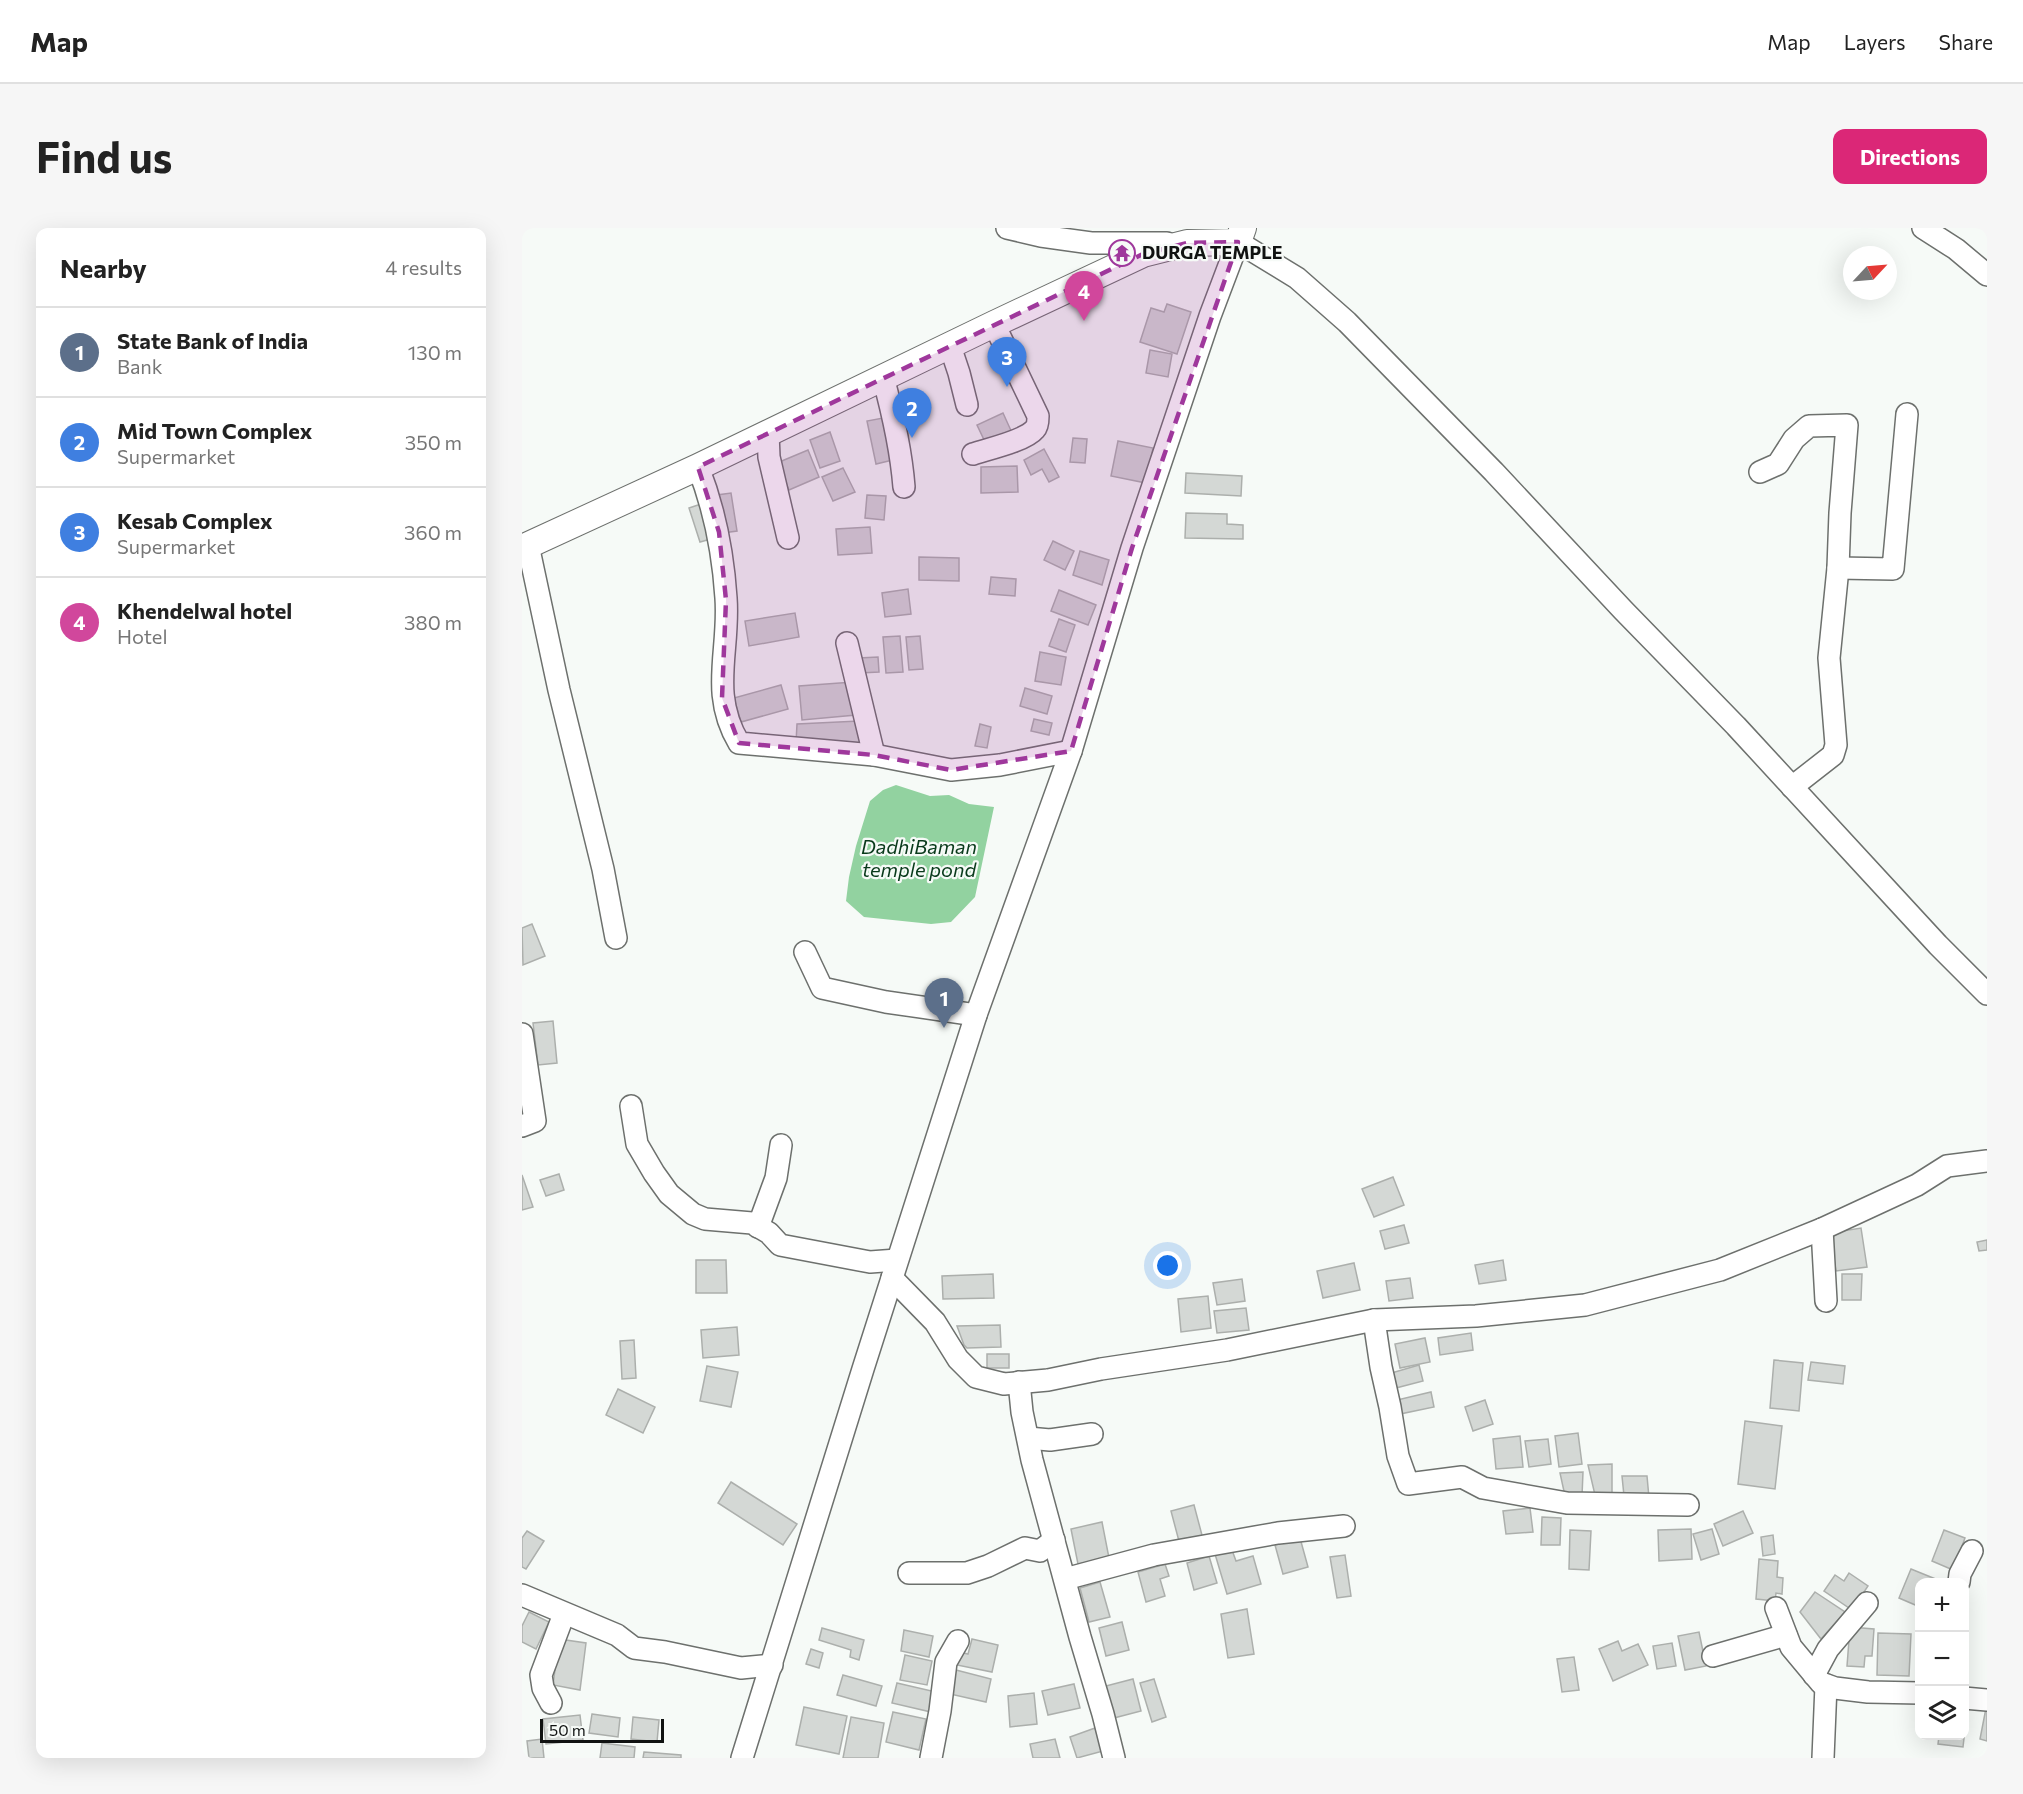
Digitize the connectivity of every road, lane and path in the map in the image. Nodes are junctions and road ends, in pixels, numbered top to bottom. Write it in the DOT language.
graph roads {
  1 [pos="1007,228"];
  2 [pos="1923,228"];
  3 [pos="1040,232"];
  4 [pos="1116,235"];
  5 [pos="1241,235"];
  6 [pos="1187,243"];
  7 [pos="1987,274"];
  8 [pos="994,324"];
  9 [pos="950,346"];
  10 [pos="883,377"];
  11 [pos="967,405"];
  12 [pos="1907,414"];
  13 [pos="768,434"];
  14 [pos="973,454"];
  15 [pos="698,467"];
  16 [pos="1760,472"];
  17 [pos="904,487"];
  18 [pos="788,538"];
  19 [pos="525,547"];
  20 [pos="1838,568"];
  21 [pos="847,643"];
  22 [pos="1071,751"];
  23 [pos="874,755"];
  24 [pos="1792,787"];
  25 [pos="616,938"];
  26 [pos="805,952"];
  27 [pos="1987,994"];
  28 [pos="976,1015"];
  29 [pos="522,1034"];
  30 [pos="631,1106"];
  31 [pos="522,1126"];
  32 [pos="782,1145"];
  33 [pos="1987,1161"];
  34 [pos="758,1227"];
  35 [pos="1822,1229"];
  36 [pos="895,1269"];
  37 [pos="1826,1301"];
  38 [pos="1374,1320"];
  39 [pos="1019,1382"];
  40 [pos="1092,1434"];
  41 [pos="1028,1438"];
  42 [pos="1688,1505"];
  43 [pos="1344,1526"];
  44 [pos="1054,1539"];
  45 [pos="1972,1551"];
  46 [pos="909,1573"];
  47 [pos="1960,1578"];
  48 [pos="1065,1579"];
  49 [pos="522,1595"];
  50 [pos="1867,1603"];
  51 [pos="1776,1608"];
  52 [pos="564,1614"];
  53 [pos="1786,1635"];
  54 [pos="958,1641"];
  55 [pos="1713,1656"];
  56 [pos="772,1665"];
  57 [pos="1820,1680"];
  58 [pos="1915,1693"];
  59 [pos="1969,1698"];
  60 [pos="1987,1700"];
  61 [pos="551,1703"];
  62 [pos="742,1758"];
  63 [pos="931,1758"];
  64 [pos="1114,1758"];
  65 [pos="1823,1758"];
  1 -- 3 [label="street"];
  2 -- 7 [label="street"];
  3 -- 4 [label="street"];
  4 -- 6 [label="street"];
  5 -- 6 [label="main road"];
  5 -- 22 [label="street"];
  5 -- 24 [label="street"];
  6 -- 8 [label="main road"];
  8 -- 9 [label="main road"];
  8 -- 14 [label="street"];
  9 -- 10 [label="main road"];
  9 -- 11 [label="street"];
  10 -- 13 [label="main road"];
  10 -- 17 [label="street"];
  12 -- 20 [label="street"];
  13 -- 15 [label="main road"];
  13 -- 18 [label="street"];
  15 -- 19 [label="main road"];
  15 -- 23 [label="street"];
  16 -- 20 [label="street"];
  19 -- 25 [label="street"];
  20 -- 24 [label="street"];
  21 -- 23 [label="street"];
  22 -- 23 [label="street"];
  22 -- 28 [label="street"];
  24 -- 27 [label="street"];
  26 -- 28 [label="street"];
  28 -- 36 [label="street"];
  29 -- 31 [label="street"];
  30 -- 34 [label="street"];
  32 -- 34 [label="street"];
  33 -- 35 [label="street"];
  34 -- 36 [label="street"];
  35 -- 37 [label="street"];
  35 -- 38 [label="street"];
  36 -- 39 [label="street"];
  36 -- 56 [label="street"];
  38 -- 39 [label="street"];
  38 -- 42 [label="street"];
  39 -- 41 [label="street"];
  40 -- 41 [label="street"];
  41 -- 44 [label="street"];
  43 -- 48 [label="street"];
  44 -- 46 [label="street"];
  44 -- 48 [label="street"];
  45 -- 47 [label="street"];
  48 -- 64 [label="street"];
  49 -- 52 [label="street"];
  50 -- 57 [label="street"];
  51 -- 53 [label="street"];
  52 -- 56 [label="street"];
  52 -- 61 [label="street"];
  53 -- 55 [label="street"];
  53 -- 57 [label="street"];
  54 -- 63 [label="street"];
  56 -- 62 [label="street"];
  57 -- 58 [label="street"];
  57 -- 65 [label="street"];
  59 -- 60 [label="street"];
}
